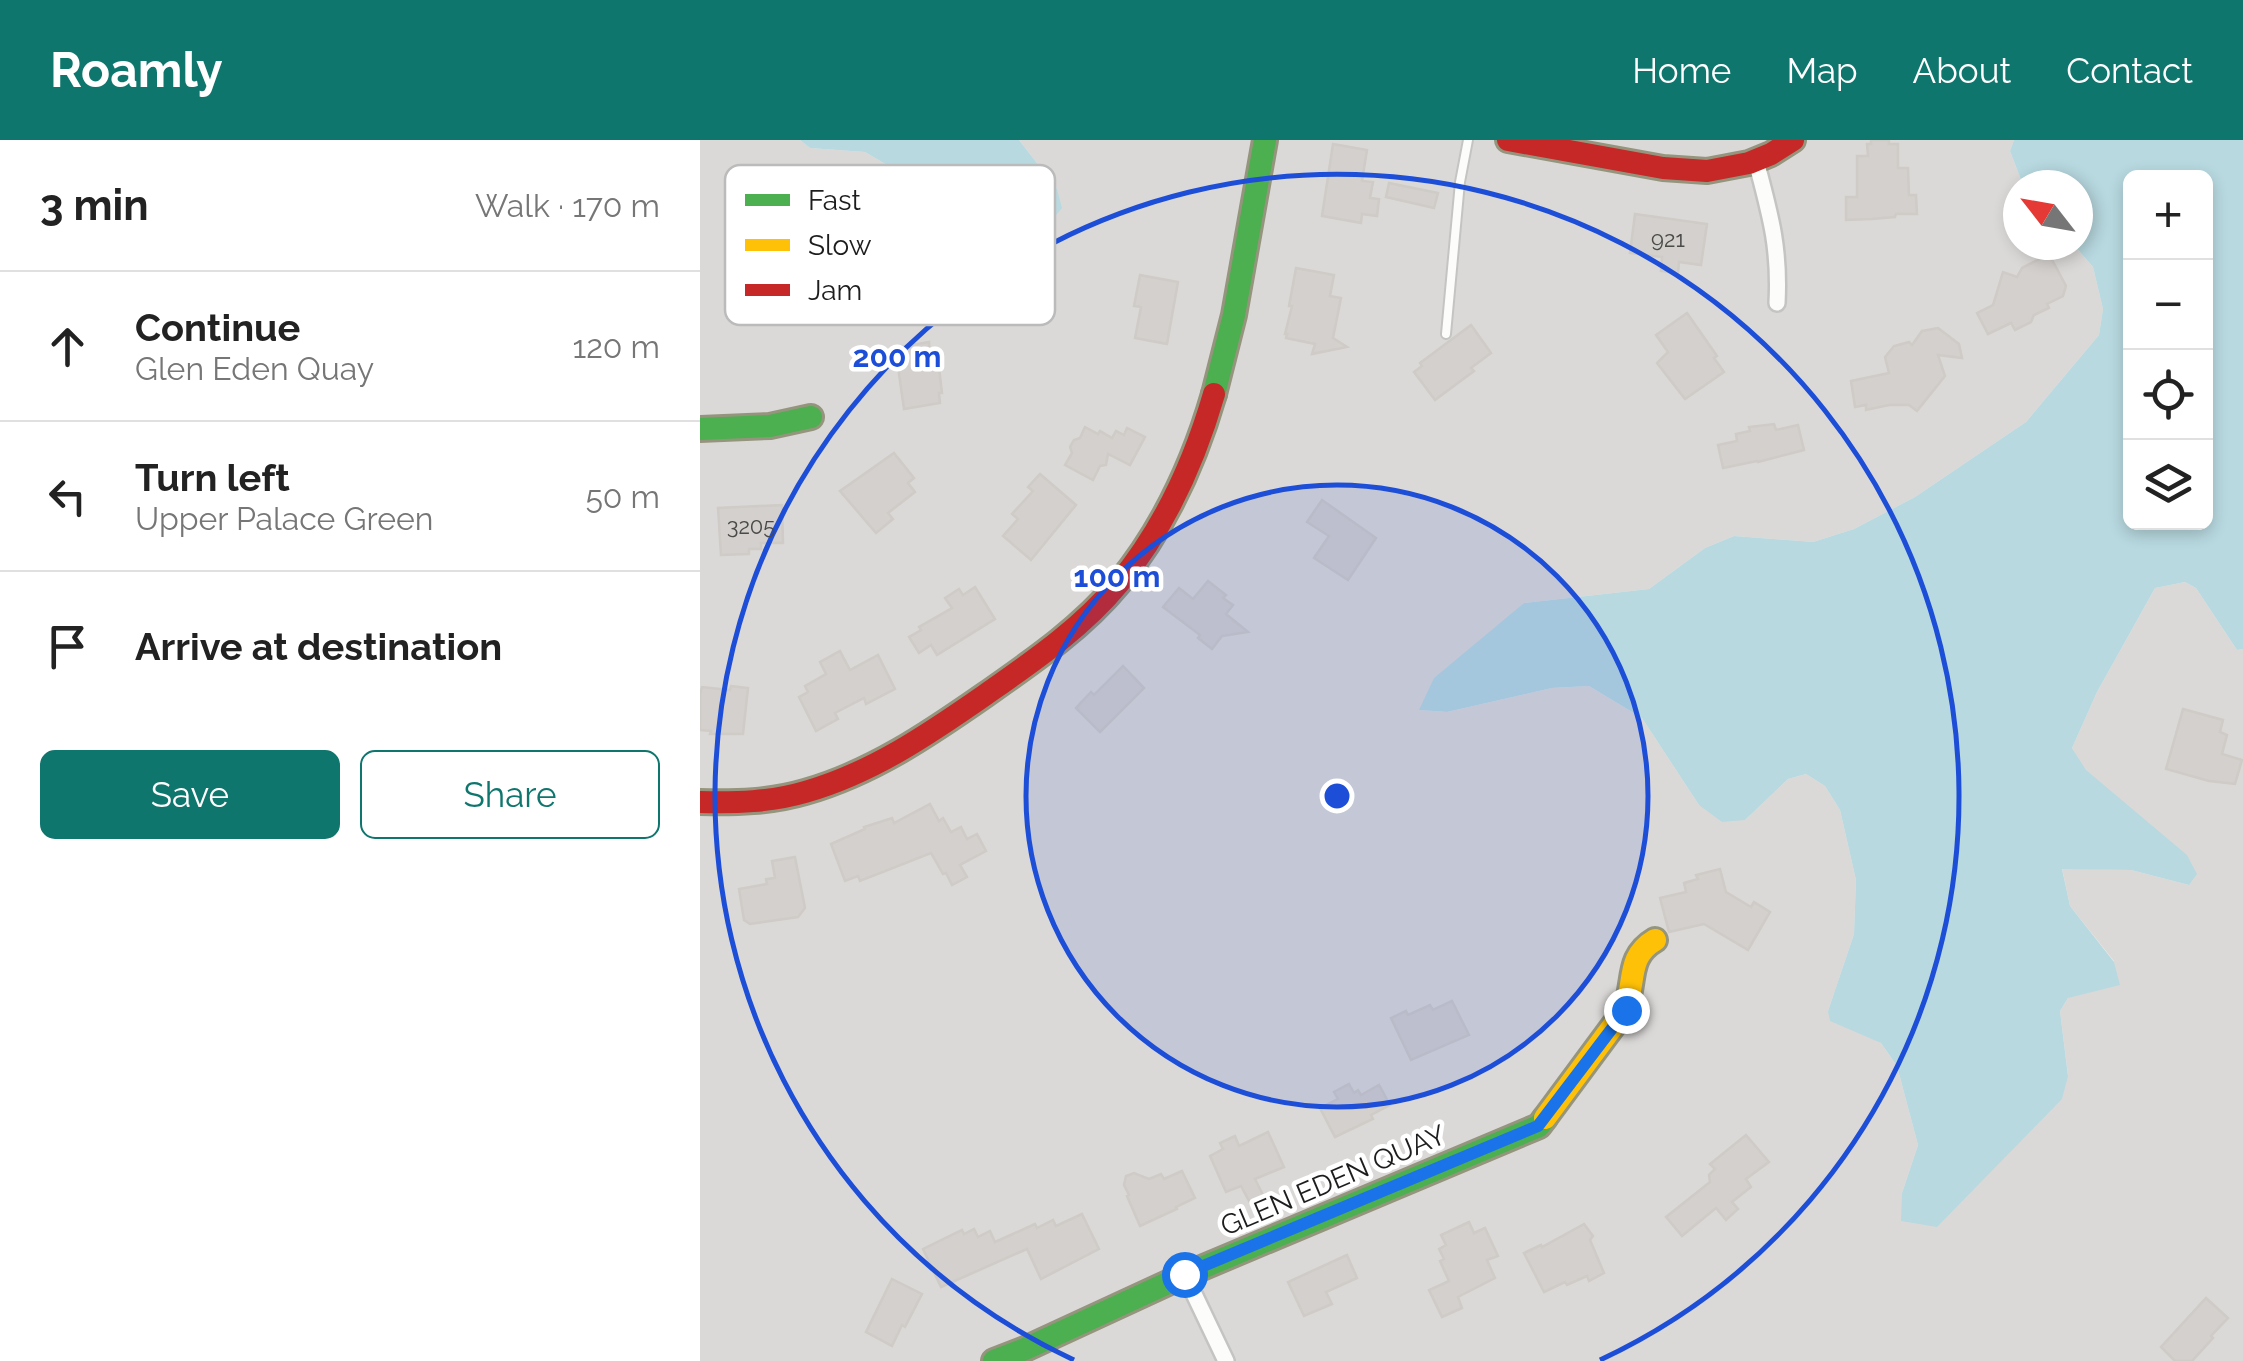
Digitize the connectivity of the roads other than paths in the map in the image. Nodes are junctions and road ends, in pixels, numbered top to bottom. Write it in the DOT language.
graph roads {
  1 [pos="1265,140"];
  2 [pos="1468,140"];
  3 [pos="1508,140"];
  4 [pos="1793,140"];
  5 [pos="1756,160"];
  6 [pos="1777,303"];
  7 [pos="1446,334"];
  8 [pos="811,416"];
  9 [pos="700,429"];
  10 [pos="700,802"];
  11 [pos="1655,940"];
  12 [pos="1184,1274"];
  13 [pos="994,1361"];
  14 [pos="1226,1361"];
  1 -- 10 [label="street"];
  2 -- 7 [label="lane"];
  3 -- 5 [label="street"];
  4 -- 5 [label="street"];
  5 -- 6 [label="street"];
  8 -- 9 [label="street"];
  11 -- 12 [label="street, GLEN EDEN QUAY"];
  12 -- 13 [label="street, GLEN EDEN QUAY"];
  12 -- 14 [label="street"];
}
